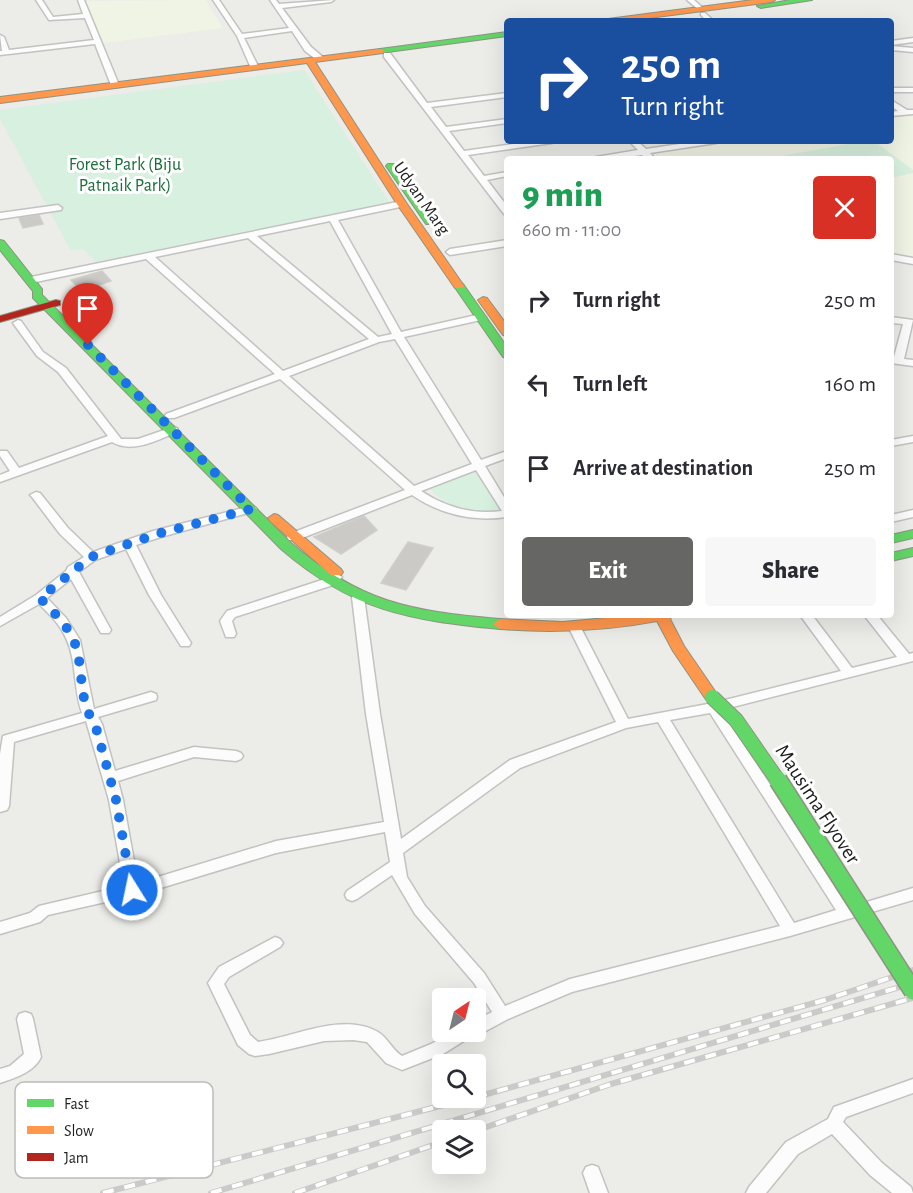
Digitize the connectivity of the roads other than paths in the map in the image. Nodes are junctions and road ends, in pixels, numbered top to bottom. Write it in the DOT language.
graph roads {
  1 [pos="39,0"];
  2 [pos="81,0"];
  3 [pos="216,0"];
  4 [pos="331,0"];
  5 [pos="771,0"];
  6 [pos="808,0"];
  7 [pos="276,3"];
  8 [pos="701,11"];
  9 [pos="87,16"];
  10 [pos="636,18"];
  11 [pos="665,18"];
  12 [pos="294,29"];
  13 [pos="504,34"];
  14 [pos="240,36"];
  15 [pos="0,37"];
  16 [pos="504,40"];
  17 [pos="913,40"];
  18 [pos="98,42"];
  19 [pos="894,43"];
  20 [pos="894,48"];
  21 [pos="913,50"];
  22 [pos="3,52"];
  23 [pos="387,55"];
  24 [pos="315,59"];
  25 [pos="254,66"];
  26 [pos="115,86"];
  27 [pos="894,90"];
  28 [pos="913,90"];
  29 [pos="504,95"];
  30 [pos="0,100"];
  31 [pos="894,104"];
  32 [pos="0,105"];
  33 [pos="428,105"];
  34 [pos="909,112"];
  35 [pos="894,114"];
  36 [pos="504,121"];
  37 [pos="446,129"];
  38 [pos="530,144"];
  39 [pos="636,144"];
  40 [pos="685,144"];
  41 [pos="642,151"];
  42 [pos="464,153"];
  43 [pos="613,156"];
  44 [pos="648,156"];
  45 [pos="504,175"];
  46 [pos="482,179"];
  47 [pos="399,188"];
  48 [pos="504,192"];
  49 [pos="494,194"];
  50 [pos="402,204"];
  51 [pos="504,207"];
  52 [pos="58,208"];
  53 [pos="0,216"];
  54 [pos="333,218"];
  55 [pos="251,236"];
  56 [pos="0,243"];
  57 [pos="504,243"];
  58 [pos="450,252"];
  59 [pos="148,256"];
  60 [pos="894,258"];
  61 [pos="913,261"];
  62 [pos="45,296"];
  63 [pos="0,312"];
  64 [pos="481,316"];
  65 [pos="0,319"];
  66 [pos="894,320"];
  67 [pos="18,323"];
  68 [pos="910,323"];
  69 [pos="504,329"];
  70 [pos="398,335"];
  71 [pos="376,340"];
  72 [pos="504,350"];
  73 [pos="895,361"];
  74 [pos="913,363"];
  75 [pos="282,375"];
  76 [pos="171,423"];
  77 [pos="113,438"];
  78 [pos="913,439"];
  79 [pos="894,442"];
  80 [pos="3,453"];
  81 [pos="504,455"];
  82 [pos="479,463"];
  83 [pos="17,473"];
  84 [pos="0,479"];
  85 [pos="412,490"];
  86 [pos="36,495"];
  87 [pos="504,508"];
  88 [pos="251,509"];
  89 [pos="504,513"];
  90 [pos="913,513"];
  91 [pos="894,518"];
  92 [pos="913,534"];
  93 [pos="293,537"];
  94 [pos="894,538"];
  95 [pos="129,544"];
  96 [pos="913,552"];
  97 [pos="894,556"];
  98 [pos="91,557"];
  99 [pos="72,570"];
  100 [pos="335,578"];
  101 [pos="358,597"];
  102 [pos="40,598"];
  103 [pos="644,618"];
  104 [pos="664,618"];
  105 [pos="808,618"];
  106 [pos="873,618"];
  107 [pos="569,620"];
  108 [pos="0,622"];
  109 [pos="105,630"];
  110 [pos="230,634"];
  111 [pos="185,643"];
  112 [pos="909,658"];
  113 [pos="849,673"];
  114 [pos="151,696"];
  115 [pos="712,702"];
  116 [pos="87,714"];
  117 [pos="663,719"];
  118 [pos="624,724"];
  119 [pos="4,756"];
  120 [pos="236,756"];
  121 [pos="110,778"];
  122 [pos="0,807"];
  123 [pos="390,826"];
  124 [pos="396,857"];
  125 [pos="132,890"];
  126 [pos="913,894"];
  127 [pos="352,895"];
  128 [pos="846,913"];
  129 [pos="0,928"];
  130 [pos="790,930"];
  131 [pos="275,943"];
  132 [pos="913,991"];
  133 [pos="502,1014"];
  134 [pos="26,1019"];
  135 [pos="486,1023"];
  136 [pos="449,1042"];
  137 [pos="0,1076"];
  138 [pos="913,1086"];
  139 [pos="834,1124"];
  140 [pos="592,1173"];
  141 [pos="600,1193"];
  142 [pos="755,1193"];
  143 [pos="905,1193"];
  1 -- 9 [label="street"];
  2 -- 9 [label="street"];
  3 -- 14 [label="street"];
  4 -- 7 [label="street"];
  5 -- 8 [label="street"];
  6 -- 8 [label="street"];
  7 -- 12 [label="street"];
  8 -- 10 [label="street"];
  8 -- 11 [label="street"];
  9 -- 18 [label="street"];
  12 -- 14 [label="street"];
  12 -- 24 [label="street"];
  13 -- 24 [label="street"];
  14 -- 25 [label="street"];
  15 -- 22 [label="street"];
  16 -- 23 [label="street"];
  17 -- 19 [label="street"];
  18 -- 22 [label="street"];
  18 -- 26 [label="street"];
  20 -- 21 [label="street"];
  23 -- 24 [label="street"];
  23 -- 33 [label="street"];
  24 -- 25 [label="street"];
  24 -- 32 [label="street"];
  24 -- 47 [label="street, Udyan Marg"];
  25 -- 26 [label="street"];
  26 -- 30 [label="street"];
  27 -- 28 [label="street"];
  29 -- 33 [label="street"];
  31 -- 34 [label="street"];
  33 -- 37 [label="street"];
  34 -- 35 [label="street"];
  36 -- 37 [label="street"];
  37 -- 42 [label="street"];
  38 -- 42 [label="street"];
  39 -- 41 [label="street"];
  40 -- 41 [label="street"];
  41 -- 43 [label="street"];
  41 -- 44 [label="street"];
  42 -- 46 [label="street"];
  45 -- 46 [label="street"];
  46 -- 49 [label="street"];
  47 -- 50 [label="street, Udyan Marg"];
  47 -- 58 [label="street, Udyan Marg"];
  48 -- 49 [label="street"];
  49 -- 51 [label="street"];
  50 -- 54 [label="street"];
  50 -- 64 [label="street, Udyan Marg"];
  52 -- 53 [label="street"];
  54 -- 55 [label="street"];
  54 -- 70 [label="street"];
  55 -- 59 [label="street"];
  55 -- 71 [label="street"];
  56 -- 62 [label="street"];
  57 -- 58 [label="street"];
  58 -- 69 [label="street, Udyan Marg"];
  59 -- 62 [label="street"];
  59 -- 75 [label="street"];
  60 -- 61 [label="street"];
  62 -- 63 [label="street"];
  62 -- 65 [label="street"];
  62 -- 76 [label="street"];
  64 -- 70 [label="street"];
  64 -- 72 [label="street, Udyan Marg"];
  66 -- 68 [label="street"];
  67 -- 77 [label="street"];
  68 -- 73 [label="street"];
  70 -- 71 [label="street"];
  70 -- 82 [label="street"];
  71 -- 75 [label="street"];
  73 -- 74 [label="street"];
  75 -- 76 [label="street"];
  75 -- 85 [label="street"];
  76 -- 77 [label="street"];
  76 -- 88 [label="street"];
  76 -- 93 [label="street"];
  77 -- 83 [label="street"];
  78 -- 79 [label="street"];
  80 -- 83 [label="street"];
  81 -- 82 [label="street"];
  82 -- 85 [label="street"];
  82 -- 87 [label="street"];
  83 -- 84 [label="street"];
  85 -- 89 [label="street"];
  85 -- 93 [label="street"];
  86 -- 98 [label="street"];
  88 -- 95 [label="street"];
  88 -- 100 [label="street"];
  90 -- 91 [label="street"];
  92 -- 94 [label="street"];
  93 -- 100 [label="street"];
  95 -- 98 [label="street"];
  95 -- 111 [label="street"];
  96 -- 97 [label="street"];
  98 -- 99 [label="street"];
  99 -- 102 [label="street"];
  99 -- 109 [label="street"];
  100 -- 101 [label="street"];
  100 -- 107 [label="street"];
  100 -- 110 [label="street"];
  101 -- 107 [label="street"];
  101 -- 123 [label="street"];
  102 -- 108 [label="street"];
  102 -- 116 [label="street"];
  103 -- 107 [label="street"];
  104 -- 115 [label="street, Mausima Flyover"];
  105 -- 113 [label="street"];
  106 -- 112 [label="street"];
  107 -- 118 [label="street"];
  112 -- 113 [label="street"];
  113 -- 115 [label="street"];
  114 -- 116 [label="street"];
  115 -- 117 [label="street"];
  115 -- 128 [label="street"];
  115 -- 132 [label="street, Mausima Flyover, bridge"];
  116 -- 119 [label="street"];
  116 -- 121 [label="street"];
  117 -- 118 [label="street"];
  117 -- 130 [label="street"];
  118 -- 124 [label="street"];
  119 -- 122 [label="street"];
  120 -- 121 [label="street"];
  121 -- 125 [label="street"];
  123 -- 124 [label="street"];
  123 -- 125 [label="street"];
  124 -- 127 [label="street"];
  124 -- 133 [label="street"];
  125 -- 129 [label="street"];
  126 -- 128 [label="street"];
  128 -- 130 [label="street"];
  130 -- 133 [label="street"];
  131 -- 136 [label="street"];
  133 -- 135 [label="street"];
  134 -- 137 [label="street"];
  138 -- 139 [label="street"];
  139 -- 142 [label="street"];
  139 -- 143 [label="street"];
  140 -- 141 [label="street"];
}
